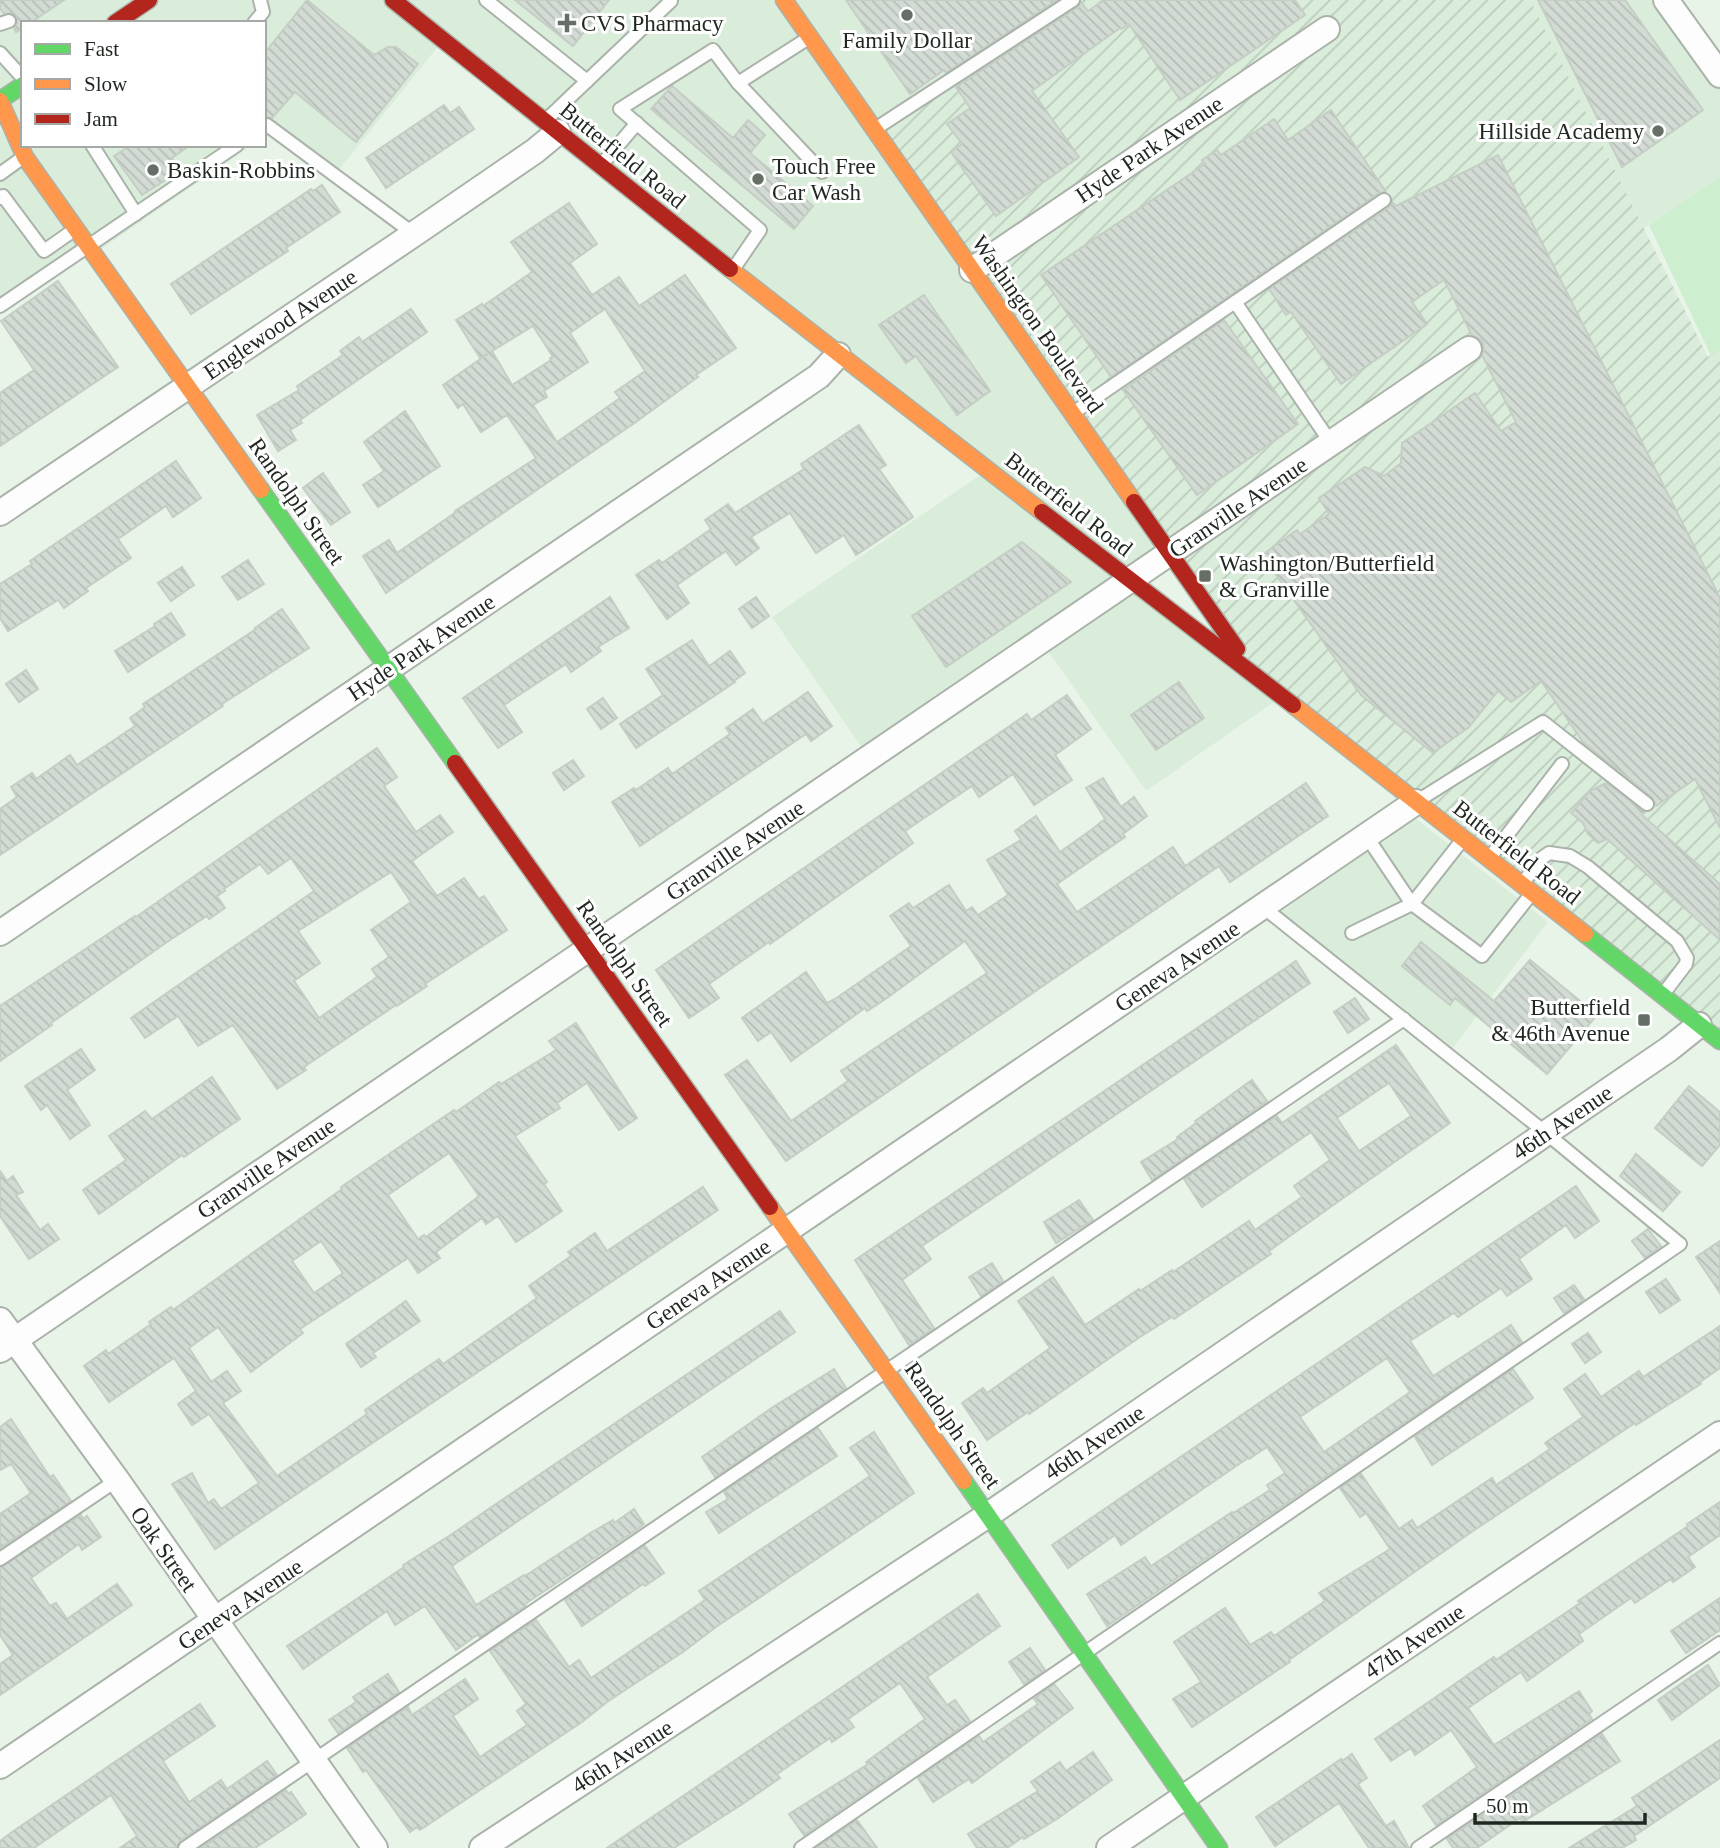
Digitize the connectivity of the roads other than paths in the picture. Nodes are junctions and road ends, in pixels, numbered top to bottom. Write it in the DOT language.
graph roads {
  1 [pos="260,0"];
  2 [pos="393,0"];
  3 [pos="486,0"];
  4 [pos="671,0"];
  5 [pos="784,0"];
  6 [pos="1073,0"];
  7 [pos="1666,0"];
  8 [pos="144,1"];
  9 [pos="124,20"];
  10 [pos="256,21"];
  11 [pos="1326,29"];
  12 [pos="810,37"];
  13 [pos="0,53"];
  14 [pos="1720,75"];
  15 [pos="21,76"];
  16 [pos="587,81"];
  17 [pos="738,83"];
  18 [pos="21,86"];
  19 [pos="0,100"];
  20 [pos="637,123"];
  21 [pos="266,126"];
  22 [pos="551,127"];
  23 [pos="874,129"];
  24 [pos="93,147"];
  25 [pos="234,147"];
  26 [pos="25,157"];
  27 [pos="600,166"];
  28 [pos="822,172"];
  29 [pos="0,174"];
  30 [pos="1,195"];
  31 [pos="1384,200"];
  32 [pos="136,214"];
  33 [pos="76,229"];
  34 [pos="414,234"];
  35 [pos="88,247"];
  36 [pos="972,270"];
  37 [pos="732,271"];
  38 [pos="1235,302"];
  39 [pos="0,306"];
  40 [pos="1469,349"];
  41 [pos="838,355"];
  42 [pos="188,387"];
  43 [pos="1073,413"];
  44 [pos="1331,443"];
  45 [pos="0,513"];
  46 [pos="1171,553"];
  47 [pos="1130,580"];
  48 [pos="388,670"];
  49 [pos="1255,675"];
  50 [pos="1562,764"];
  51 [pos="1416,802"];
  52 [pos="1647,804"];
  53 [pos="1367,837"];
  54 [pos="1463,839"];
  55 [pos="1488,859"];
  56 [pos="1527,889"];
  57 [pos="1412,904"];
  58 [pos="1264,907"];
  59 [pos="0,933"];
  60 [pos="1352,933"];
  61 [pos="587,950"];
  62 [pos="1662,996"];
  63 [pos="1404,1019"];
  64 [pos="1699,1025"];
  65 [pos="1720,1041"];
  66 [pos="1546,1133"];
  67 [pos="787,1231"];
  68 [pos="0,1320"];
  69 [pos="7,1345"];
  70 [pos="886,1370"];
  71 [pos="1720,1434"];
  72 [pos="117,1480"];
  73 [pos="988,1514"];
  74 [pos="0,1559"];
  75 [pos="214,1621"];
  76 [pos="1720,1643"];
  77 [pos="1083,1655"];
  78 [pos="313,1762"];
  79 [pos="0,1766"];
  80 [pos="1184,1798"];
  81 [pos="185,1848"];
  82 [pos="375,1848"];
  83 [pos="482,1848"];
  84 [pos="801,1848"];
  85 [pos="1109,1848"];
  86 [pos="1219,1848"];
  87 [pos="1418,1848"];
  1 -- 10 [label="lane"];
  2 -- 22 [label="main road, Butterfield Road"];
  3 -- 16 [label="lane"];
  4 -- 16 [label="lane"];
  5 -- 12 [label="main road, Washington Boulevard"];
  6 -- 23 [label="lane"];
  7 -- 14 [label="street"];
  8 -- 9 [label="main road"];
  11 -- 36 [label="street, Hyde Park Avenue"];
  12 -- 17 [label="lane"];
  12 -- 23 [label="main road, Washington Boulevard"];
  13 -- 15 [label="lane"];
  16 -- 22 [label="lane"];
  17 -- 20 [label="lane"];
  17 -- 28 [label="lane"];
  18 -- 19 [label="main road"];
  19 -- 26 [label="main road, Randolph Street"];
  20 -- 27 [label="lane"];
  20 -- 37 [label="lane"];
  21 -- 34 [label="lane"];
  22 -- 27 [label="main road, Butterfield Road"];
  22 -- 34 [label="street, Englewood Avenue"];
  23 -- 36 [label="main road, Washington Boulevard"];
  24 -- 32 [label="lane"];
  25 -- 32 [label="lane"];
  26 -- 29 [label="lane"];
  26 -- 33 [label="main road, Randolph Street"];
  27 -- 37 [label="main road, Butterfield Road"];
  30 -- 33 [label="lane"];
  31 -- 38 [label="lane"];
  32 -- 35 [label="lane"];
  33 -- 35 [label="main road, Randolph Street"];
  34 -- 42 [label="street, Englewood Avenue"];
  35 -- 39 [label="lane"];
  35 -- 42 [label="main road, Randolph Street"];
  36 -- 43 [label="main road, Washington Boulevard"];
  37 -- 41 [label="main road, Butterfield Road"];
  38 -- 43 [label="lane"];
  38 -- 44 [label="lane"];
  40 -- 44 [label="street, Granville Avenue"];
  41 -- 47 [label="main road, Butterfield Road"];
  41 -- 48 [label="street, Hyde Park Avenue"];
  42 -- 45 [label="street, Englewood Avenue"];
  42 -- 48 [label="main road, Randolph Street"];
  43 -- 46 [label="main road, Washington Boulevard"];
  44 -- 46 [label="street, Granville Avenue"];
  46 -- 47 [label="street, Granville Avenue"];
  46 -- 49 [label="main road, Washington Boulevard"];
  47 -- 49 [label="main road, Butterfield Road"];
  47 -- 61 [label="street, Granville Avenue"];
  48 -- 59 [label="street, Hyde Park Avenue"];
  48 -- 61 [label="main road, Randolph Street"];
  49 -- 51 [label="main road, Butterfield Road"];
  50 -- 55 [label="lane"];
  51 -- 52 [label="lane"];
  51 -- 53 [label="street, Geneva Avenue"];
  51 -- 54 [label="main road, Butterfield Road"];
  53 -- 57 [label="lane"];
  53 -- 58 [label="street, Geneva Avenue"];
  54 -- 55 [label="main road, Butterfield Road"];
  54 -- 57 [label="lane"];
  55 -- 56 [label="main road, Butterfield Road"];
  56 -- 57 [label="lane"];
  56 -- 62 [label="main road, Butterfield Road"];
  56 -- 62 [label="lane"];
  57 -- 60 [label="lane"];
  58 -- 63 [label="lane"];
  58 -- 67 [label="street, Geneva Avenue"];
  61 -- 67 [label="main road, Randolph Street"];
  61 -- 69 [label="street, Granville Avenue"];
  62 -- 64 [label="main road, Butterfield Road"];
  63 -- 66 [label="lane"];
  63 -- 70 [label="lane"];
  64 -- 65 [label="main road, Butterfield Road"];
  64 -- 66 [label="street, 46th Avenue"];
  66 -- 73 [label="street, 46th Avenue"];
  66 -- 77 [label="lane"];
  67 -- 70 [label="main road, Randolph Street"];
  67 -- 75 [label="street, Geneva Avenue"];
  68 -- 69 [label="street, Oak Street"];
  69 -- 72 [label="street, Oak Street"];
  70 -- 73 [label="main road, Randolph Street"];
  70 -- 78 [label="lane"];
  71 -- 80 [label="street, 47th Avenue"];
  72 -- 74 [label="lane"];
  72 -- 75 [label="street, Oak Street"];
  73 -- 77 [label="main road, Randolph Street"];
  73 -- 83 [label="street, 46th Avenue"];
  75 -- 78 [label="street, Oak Street"];
  75 -- 79 [label="street, Geneva Avenue"];
  76 -- 87 [label="lane"];
  77 -- 80 [label="main road, Randolph Street"];
  77 -- 84 [label="lane"];
  78 -- 81 [label="lane"];
  78 -- 82 [label="street, Oak Street"];
  80 -- 85 [label="street, 47th Avenue"];
  80 -- 86 [label="main road, Randolph Street"];
}
